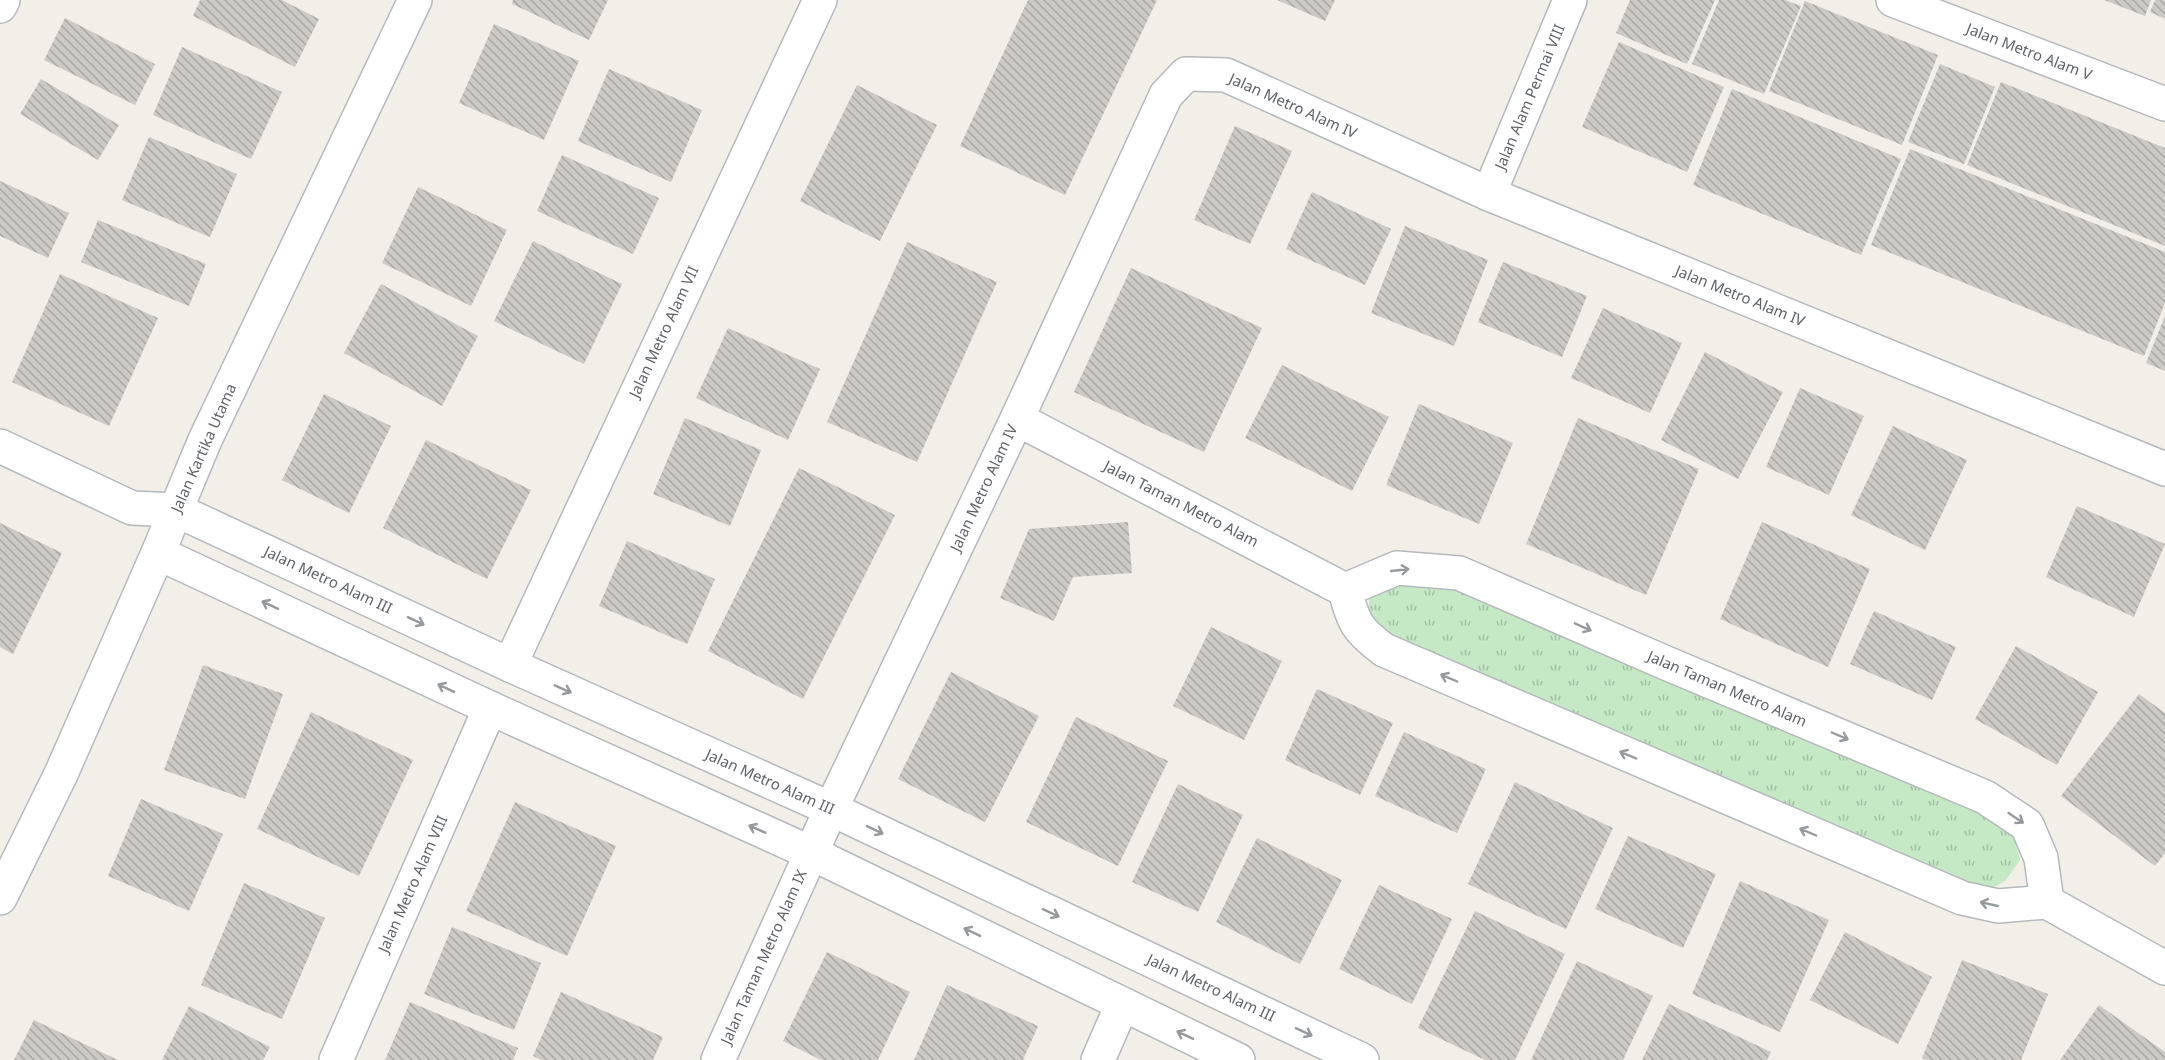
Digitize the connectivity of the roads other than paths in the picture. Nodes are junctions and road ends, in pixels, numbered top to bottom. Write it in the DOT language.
graph roads {
  1 [pos="3,0"];
  2 [pos="414,0"];
  3 [pos="820,0"];
  4 [pos="1570,0"];
  5 [pos="1893,0"];
  6 [pos="0,6"];
  7 [pos="2165,104"];
  8 [pos="1489,194"];
  9 [pos="1017,419"];
  10 [pos="0,446"];
  11 [pos="2165,469"];
  12 [pos="132,507"];
  13 [pos="176,510"];
  14 [pos="158,553"];
  15 [pos="1345,590"];
  16 [pos="510,664"];
  17 [pos="490,708"];
  18 [pos="831,809"];
  19 [pos="811,853"];
  20 [pos="0,898"];
  21 [pos="2047,902"];
  22 [pos="2165,968"];
  23 [pos="1122,1005"];
  24 [pos="336,1060"];
  25 [pos="718,1060"];
  26 [pos="1098,1060"];
  27 [pos="1238,1060"];
  28 [pos="1362,1060"];
  1 -- 6 [label="street"];
  2 -- 13 [label="street, Jalan Kartika Utama"];
  3 -- 16 [label="street, Jalan Metro Alam VII"];
  4 -- 8 [label="street, Jalan Alam Permai VIII"];
  5 -- 7 [label="street, Jalan Metro Alam V"];
  8 -- 9 [label="street, Jalan Metro Alam IV"];
  8 -- 11 [label="street, Jalan Metro Alam IV"];
  9 -- 15 [label="street, Jalan Taman Metro Alam"];
  9 -- 18 [label="street, Jalan Metro Alam IV"];
  10 -- 12 [label="street"];
  12 -- 13 [label="street"];
  12 -- 14 [label="street"];
  13 -- 14 [label="street, Jalan Kartika Utama"];
  13 -- 16 [label="street, Jalan Metro Alam III, one-way"];
  17 -- 14 [label="street, one-way"];
  14 -- 20 [label="street, Jalan Kartika Utama"];
  21 -- 15 [label="street, one-way"];
  15 -- 21 [label="street, Jalan Taman Metro Alam, one-way"];
  16 -- 18 [label="street, Jalan Metro Alam III, one-way"];
  19 -- 17 [label="street, one-way"];
  17 -- 24 [label="street, Jalan Metro Alam VIII"];
  18 -- 19 [label="street, Jalan Metro Alam IV"];
  18 -- 28 [label="street, Jalan Metro Alam III, one-way"];
  23 -- 19 [label="street, one-way"];
  19 -- 25 [label="street, Jalan Taman Metro Alam IX"];
  21 -- 22 [label="street"];
  23 -- 26 [label="street"];
  27 -- 23 [label="street, one-way"];
}
